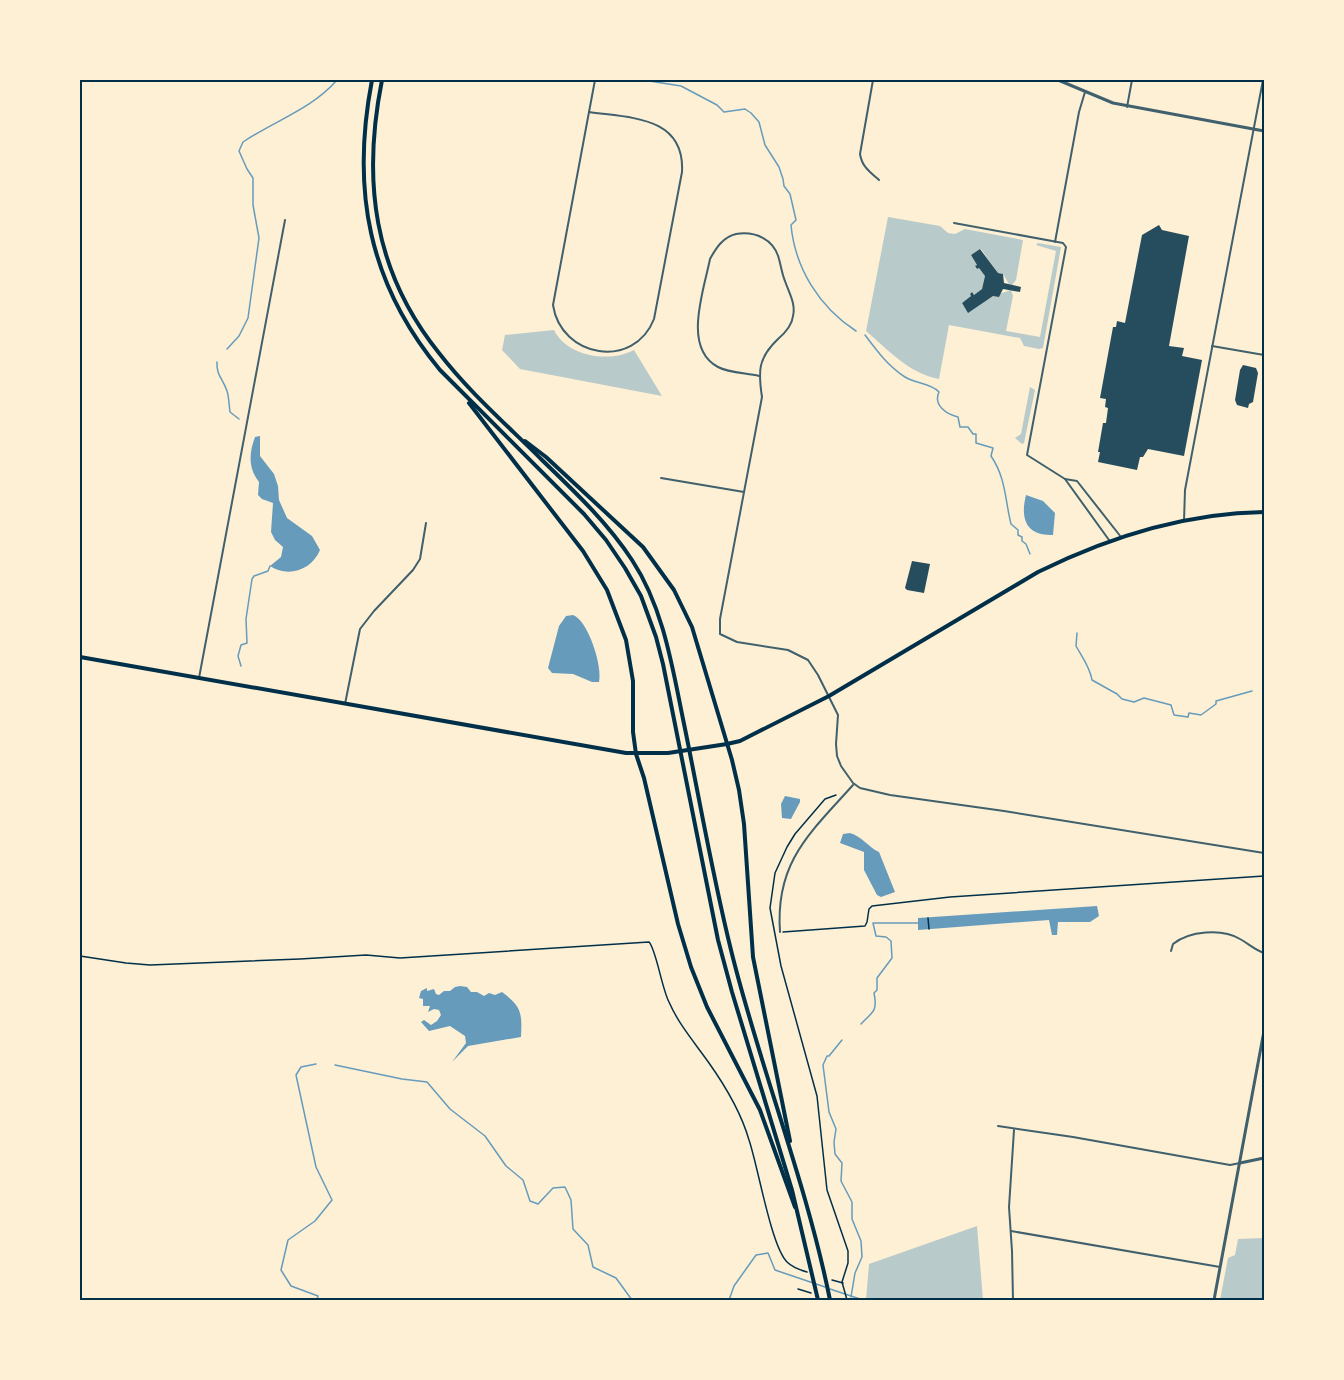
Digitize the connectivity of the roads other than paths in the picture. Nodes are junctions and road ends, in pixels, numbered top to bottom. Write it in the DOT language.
graph roads {
  1 [pos="372,80"];
  2 [pos="382,80"];
  3 [pos="595,80"];
  4 [pos="873,80"];
  5 [pos="1058,80"];
  6 [pos="1132,80"];
  7 [pos="1263,80"];
  8 [pos="1085,92"];
  9 [pos="1127,106"];
  10 [pos="589,112"];
  11 [pos="1252,129"];
  12 [pos="1264,131"];
  13 [pos="879,180"];
  14 [pos="285,220"];
  15 [pos="954,223"];
  16 [pos="1055,242"];
  17 [pos="1212,346"];
  18 [pos="1264,355"];
  19 [pos="759,376"];
  20 [pos="462,393"];
  21 [pos="518,436"];
  22 [pos="661,477"];
  23 [pos="1065,479"];
  24 [pos="744,492"];
  25 [pos="1264,512"];
  26 [pos="1184,521"];
  27 [pos="426,523"];
  28 [pos="1122,538"];
  29 [pos="1110,542"];
  30 [pos="80,657"];
  31 [pos="199,678"];
  32 [pos="829,696"];
  33 [pos="345,704"];
  34 [pos="727,744"];
  35 [pos="636,754"];
  36 [pos="854,784"];
  37 [pos="1264,853"];
  38 [pos="780,932"];
  39 [pos="1171,951"];
  40 [pos="1264,953"];
  41 [pos="1264,1031"];
  42 [pos="998,1126"];
  43 [pos="1014,1128"];
  44 [pos="1264,1158"];
  45 [pos="793,1160"];
  46 [pos="1240,1163"];
  47 [pos="798,1212"];
  48 [pos="1011,1231"];
  49 [pos="1220,1267"];
  50 [pos="818,1300"];
  51 [pos="830,1300"];
  52 [pos="1013,1300"];
  53 [pos="1214,1300"];
  1 -- 20 [label="highway"];
  2 -- 21 [label="highway"];
  3 -- 10 [label="street"];
  4 -- 13 [label="street"];
  5 -- 8 [label="street"];
  6 -- 9 [label="street"];
  7 -- 11 [label="street"];
  8 -- 9 [label="street"];
  8 -- 16 [label="street"];
  9 -- 11 [label="street"];
  10 -- 10 [label="street"];
  11 -- 12 [label="street"];
  11 -- 17 [label="street"];
  14 -- 31 [label="street"];
  15 -- 16 [label="street"];
  16 -- 23 [label="street"];
  17 -- 18 [label="street"];
  17 -- 26 [label="street"];
  19 -- 19 [label="street"];
  19 -- 24 [label="street"];
  20 -- 35 [label="highway"];
  20 -- 47 [label="highway"];
  21 -- 34 [label="highway"];
  21 -- 45 [label="highway"];
  22 -- 24 [label="street"];
  23 -- 28 [label="street"];
  23 -- 29 [label="street"];
  24 -- 32 [label="street"];
  25 -- 26 [label="highway"];
  26 -- 28 [label="highway"];
  27 -- 33 [label="street"];
  28 -- 29 [label="highway"];
  29 -- 32 [label="highway"];
  30 -- 31 [label="highway"];
  31 -- 33 [label="highway"];
  32 -- 34 [label="highway"];
  32 -- 36 [label="street"];
  33 -- 35 [label="highway"];
  34 -- 35 [label="highway"];
  34 -- 45 [label="highway"];
  35 -- 47 [label="highway"];
  36 -- 37 [label="street"];
  36 -- 38 [label="street"];
  39 -- 40 [label="street"];
  41 -- 46 [label="street"];
  42 -- 43 [label="street"];
  43 -- 46 [label="street"];
  43 -- 48 [label="street"];
  44 -- 46 [label="street"];
  45 -- 51 [label="highway"];
  46 -- 49 [label="street"];
  47 -- 50 [label="highway"];
  48 -- 49 [label="street"];
  48 -- 52 [label="street"];
  49 -- 53 [label="street"];
}
